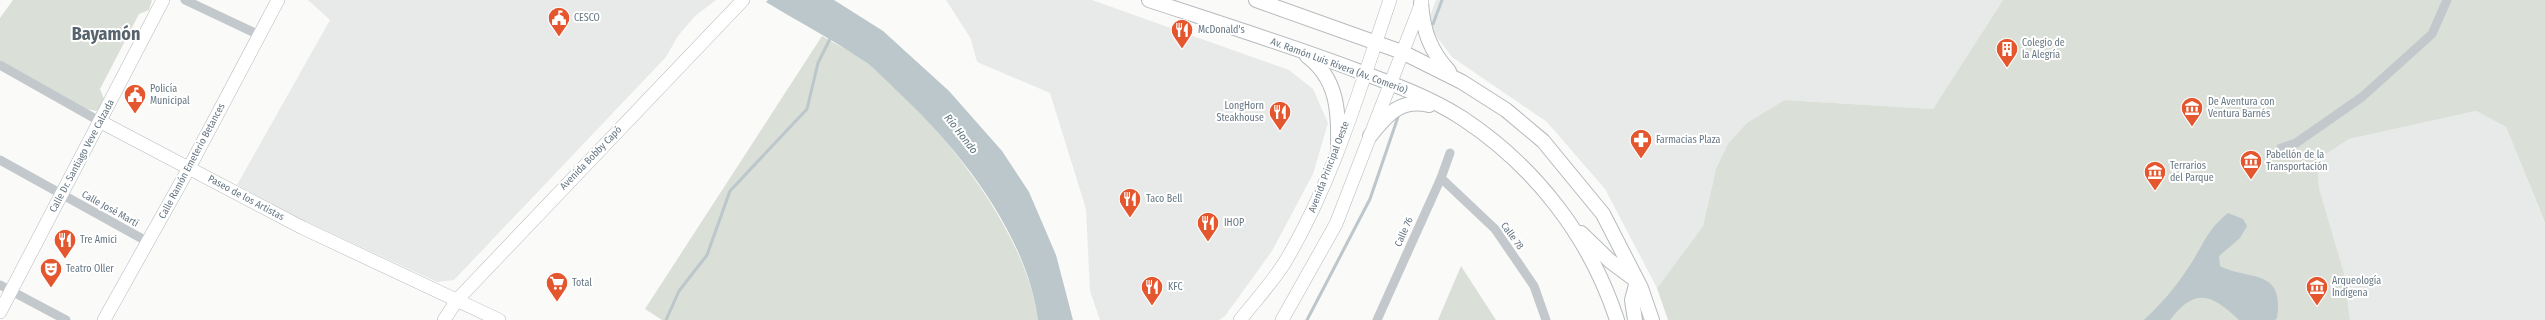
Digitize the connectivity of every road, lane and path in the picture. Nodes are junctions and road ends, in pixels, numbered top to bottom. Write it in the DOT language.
graph roads {
  1 [pos="163,0"];
  2 [pos="185,0"];
  3 [pos="278,0"];
  4 [pos="1149,0"];
  5 [pos="1256,0"];
  6 [pos="1390,0"];
  7 [pos="2447,0"];
  8 [pos="1422,1"];
  9 [pos="741,2"];
  10 [pos="259,35"];
  11 [pos="1376,43"];
  12 [pos="1300,51"];
  13 [pos="1402,52"];
  14 [pos="0,65"];
  15 [pos="1365,74"];
  16 [pos="1456,79"];
  17 [pos="1389,83"];
  18 [pos="1445,109"];
  19 [pos="101,122"];
  20 [pos="1370,136"];
  21 [pos="1338,146"];
  22 [pos="2281,148"];
  23 [pos="1450,153"];
  24 [pos="0,160"];
  25 [pos="189,168"];
  26 [pos="1441,178"];
  27 [pos="62,195"];
  28 [pos="1572,225"];
  29 [pos="148,242"];
  30 [pos="1637,281"];
  31 [pos="6,288"];
  32 [pos="457,300"];
  33 [pos="0,312"];
  34 [pos="1283,319"];
  35 [pos="66,320"];
  36 [pos="104,320"];
  37 [pos="444,320"];
  38 [pos="499,320"];
  39 [pos="1240,320"];
  40 [pos="1377,320"];
  41 [pos="1546,320"];
  42 [pos="1617,320"];
  43 [pos="1635,320"];
  44 [pos="1652,320"];
  1 -- 19 [label="street, Calle Dr. Santiago Veve Calzada"];
  2 -- 10 [label="street"];
  3 -- 10 [label="street, Calle Ramón Emeterio Betances"];
  4 -- 12 [label="main road, Av. Ramón Luis Rivera (Av. Comerío)"];
  5 -- 11 [label="main road"];
  6 -- 11 [label="street, Avenida Principal Oeste"];
  7 -- 22 [label="street"];
  8 -- 13 [label="street"];
  8 -- 16 [label="main road"];
  9 -- 32 [label="street, Avenida Bobby Capó"];
  10 -- 25 [label="street, Calle Ramón Emeterio Betances"];
  11 -- 13 [label="main road"];
  11 -- 15 [label="street, Avenida Principal Oeste"];
  12 -- 15 [label="main road, Av. Ramón Luis Rivera (Av. Comerío)"];
  12 -- 21 [label="main road"];
  13 -- 16 [label="main road"];
  13 -- 17 [label="street"];
  14 -- 19 [label="street, Paseo de los Artistas"];
  15 -- 17 [label="main road, Av. Ramón Luis Rivera (Av. Comerío)"];
  15 -- 21 [label="street, Avenida Principal Oeste"];
  16 -- 30 [label="main road"];
  17 -- 18 [label="main road, Av. Ramón Luis Rivera (Av. Comerío)"];
  17 -- 20 [label="street"];
  18 -- 20 [label="main road"];
  18 -- 28 [label="main road, Av. Ramón Luis Rivera (Av. Comerío)"];
  19 -- 25 [label="street, Paseo de los Artistas"];
  19 -- 27 [label="street, Calle Dr. Santiago Veve Calzada"];
  20 -- 34 [label="street"];
  21 -- 39 [label="street, Avenida Principal Oeste"];
  23 -- 26 [label="street, Calle 76"];
  24 -- 27 [label="street, Calle José Martí"];
  25 -- 29 [label="street, Calle Ramón Emeterio Betances"];
  25 -- 32 [label="street, Paseo de los Artistas"];
  26 -- 40 [label="street, Calle 76"];
  26 -- 41 [label="street, Calle 78"];
  27 -- 29 [label="street, Calle José Martí"];
  27 -- 31 [label="street, Calle Dr. Santiago Veve Calzada"];
  28 -- 30 [label="main road"];
  28 -- 42 [label="main road, Av. Ramón Luis Rivera (Av. Comerío)"];
  29 -- 36 [label="street, Calle Ramón Emeterio Betances"];
  30 -- 43 [label="main road"];
  30 -- 44 [label="main road"];
  31 -- 33 [label="street, Calle Dr. Santiago Veve Calzada"];
  31 -- 35 [label="street"];
  32 -- 37 [label="street, Avenida Bobby Capó"];
  32 -- 38 [label="street, Paseo de los Artistas"];
}
